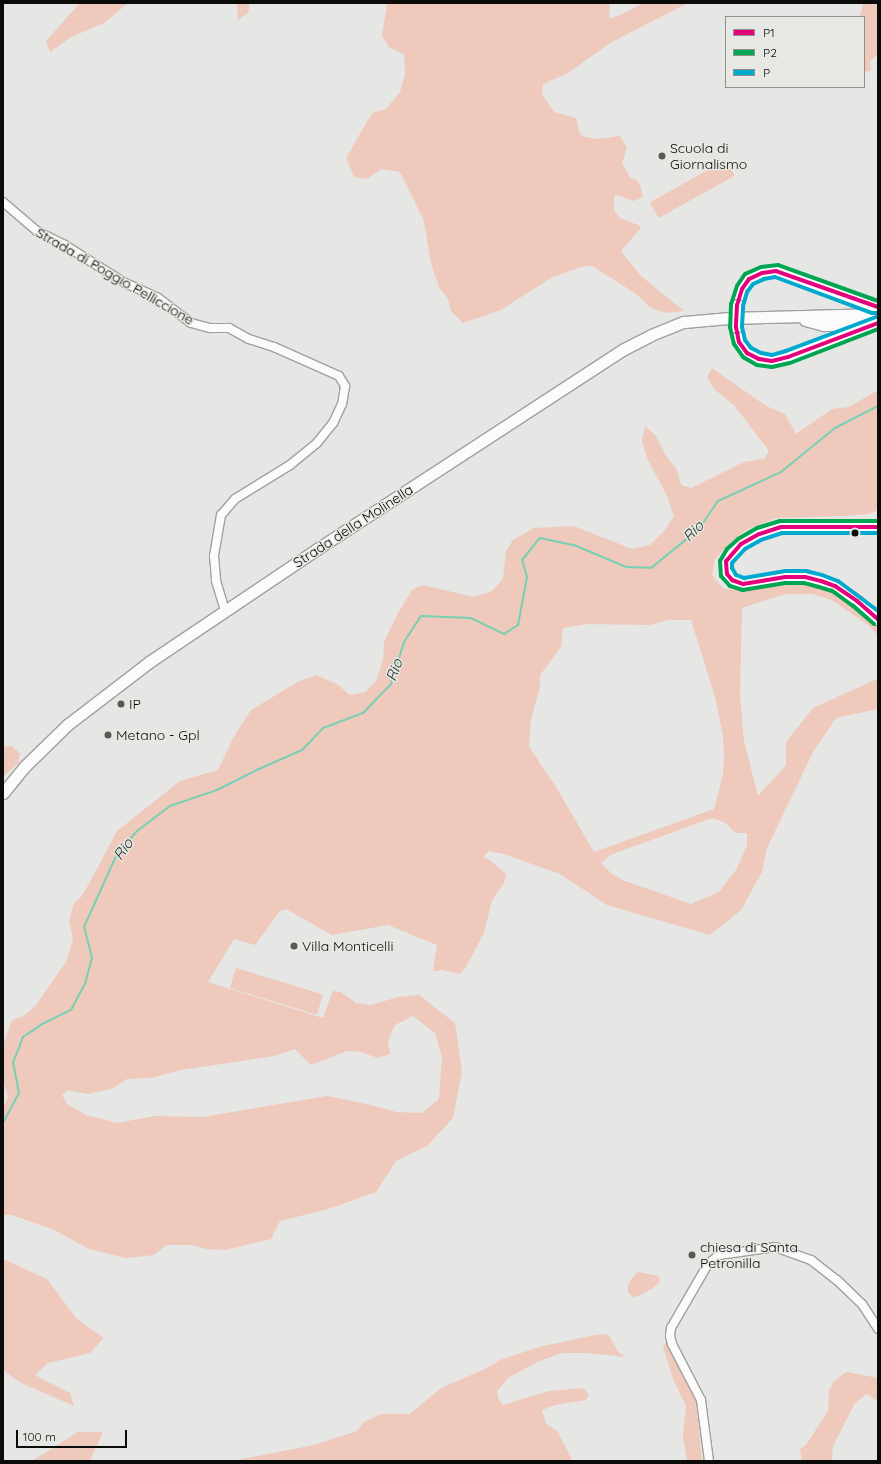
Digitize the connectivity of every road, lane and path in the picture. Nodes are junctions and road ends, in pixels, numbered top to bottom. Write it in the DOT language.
graph roads {
  1 [pos="3,202"];
  2 [pos="877,315"];
  3 [pos="788,316"];
  4 [pos="878,527"];
  5 [pos="225,610"];
  6 [pos="878,619"];
  7 [pos="3,793"];
  8 [pos="878,1329"];
  9 [pos="709,1461"];
  1 -- 5 [label="street, Strada di Poggio Pelliccione"];
  2 -- 2 [label="main road, bridge"];
  2 -- 3 [label="main road, Strada della Molinella"];
  2 -- 3 [label="main road, Strada della Molinella"];
  3 -- 5 [label="main road, Strada della Molinella"];
  4 -- 6 [label="main road"];
  5 -- 7 [label="main road, Strada della Molinella"];
  8 -- 9 [label="street"];
}
